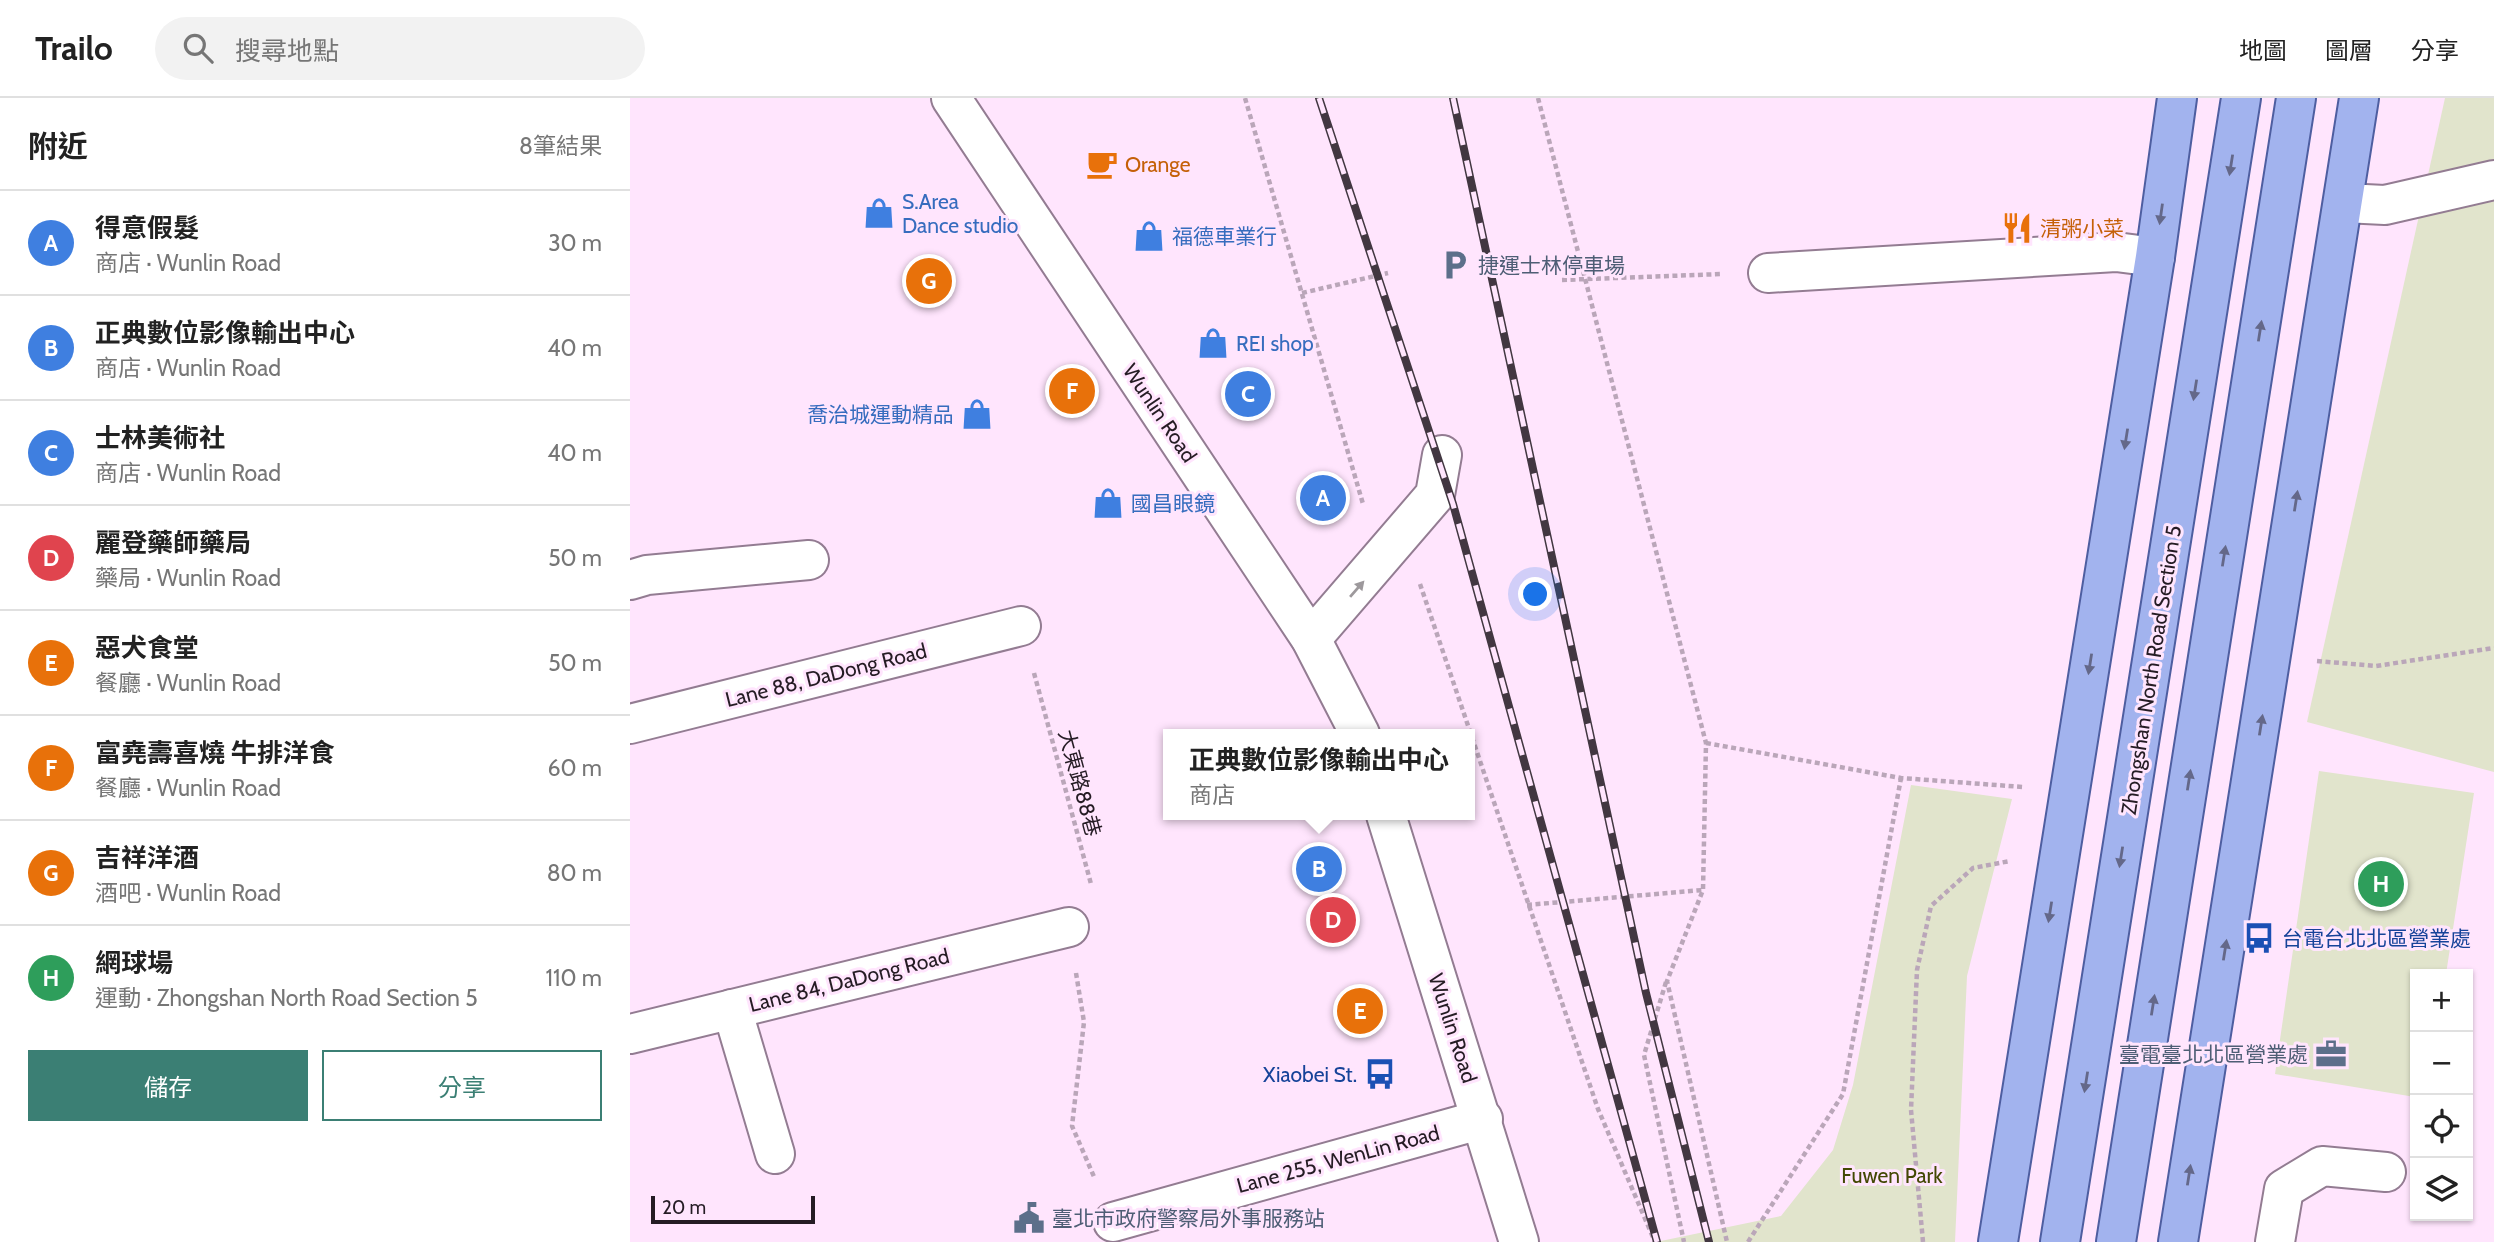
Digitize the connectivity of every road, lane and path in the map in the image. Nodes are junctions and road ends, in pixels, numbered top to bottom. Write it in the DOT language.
graph roads {
  1 [pos="951,98"];
  2 [pos="1245,98"];
  3 [pos="1538,98"];
  4 [pos="2176,98"];
  5 [pos="2241,98"];
  6 [pos="2296,98"];
  7 [pos="2359,98"];
  8 [pos="2494,180"];
  9 [pos="2344,203"];
  10 [pos="2155,257"];
  11 [pos="1388,272"];
  12 [pos="1768,272"];
  13 [pos="1585,279"];
  14 [pos="1562,280"];
  15 [pos="1302,293"];
  16 [pos="1442,454"];
  17 [pos="1403,533"];
  18 [pos="809,560"];
  19 [pos="630,580"];
  20 [pos="1021,626"];
  21 [pos="1311,639"];
  22 [pos="2494,648"];
  23 [pos="2314,661"];
  24 [pos="630,724"];
  25 [pos="1357,729"];
  26 [pos="1468,729"];
  27 [pos="1706,743"];
  28 [pos="1475,749"];
  29 [pos="1901,778"];
  30 [pos="2025,788"];
  31 [pos="1388,820"];
  32 [pos="2012,861"];
  33 [pos="1703,890"];
  34 [pos="1527,905"];
  35 [pos="1069,927"];
  36 [pos="1667,981"];
  37 [pos="732,1009"];
  38 [pos="630,1034"];
  39 [pos="1483,1119"];
  40 [pos="775,1154"];
  41 [pos="2386,1172"];
  42 [pos="1113,1222"];
  43 [pos="1519,1242"];
  44 [pos="1655,1242"];
  45 [pos="1684,1242"];
  46 [pos="1727,1242"];
  47 [pos="1748,1242"];
  48 [pos="1923,1242"];
  49 [pos="1998,1242"];
  50 [pos="2060,1242"];
  51 [pos="2116,1242"];
  52 [pos="2178,1242"];
  53 [pos="2275,1242"];
  1 -- 21 [label="street, Wunlin Road"];
  2 -- 15 [label="path"];
  3 -- 13 [label="path"];
  4 -- 10 [label="main road, one-way"];
  5 -- 50 [label="main road, Zhongshan North Road Section 5, one-way"];
  51 -- 6 [label="main road, one-way"];
  7 -- 9 [label="main road"];
  8 -- 9 [label="street"];
  52 -- 9 [label="main road, one-way"];
  10 -- 12 [label="street"];
  10 -- 49 [label="main road, one-way"];
  11 -- 15 [label="path"];
  12 -- 13 [label="path"];
  13 -- 14 [label="path"];
  13 -- 27 [label="path"];
  15 -- 17 [label="path"];
  16 -- 17 [label="street"];
  21 -- 17 [label="street, one-way"];
  17 -- 26 [label="path"];
  18 -- 19 [label="street"];
  20 -- 24 [label="street, Lane 88, DaDong Road"];
  20 -- 35 [label="path, 大東路88巷"];
  21 -- 25 [label="street, Wunlin Road"];
  22 -- 23 [label="path"];
  27 -- 29 [label="path"];
  27 -- 33 [label="path"];
  28 -- 34 [label="path"];
  29 -- 30 [label="path"];
  29 -- 47 [label="path"];
  31 -- 39 [label="street, Wunlin Road"];
  32 -- 48 [label="path"];
  33 -- 34 [label="path"];
  33 -- 36 [label="path"];
  34 -- 44 [label="path"];
  35 -- 37 [label="street, Lane 84, DaDong Road"];
  35 -- 42 [label="path"];
  36 -- 45 [label="path"];
  36 -- 46 [label="path"];
  37 -- 38 [label="street, Lane 84, DaDong Road"];
  37 -- 40 [label="street"];
  39 -- 42 [label="street, Lane 255, WenLin Road"];
  39 -- 43 [label="street, Wunlin Road"];
  41 -- 53 [label="street"];
}
